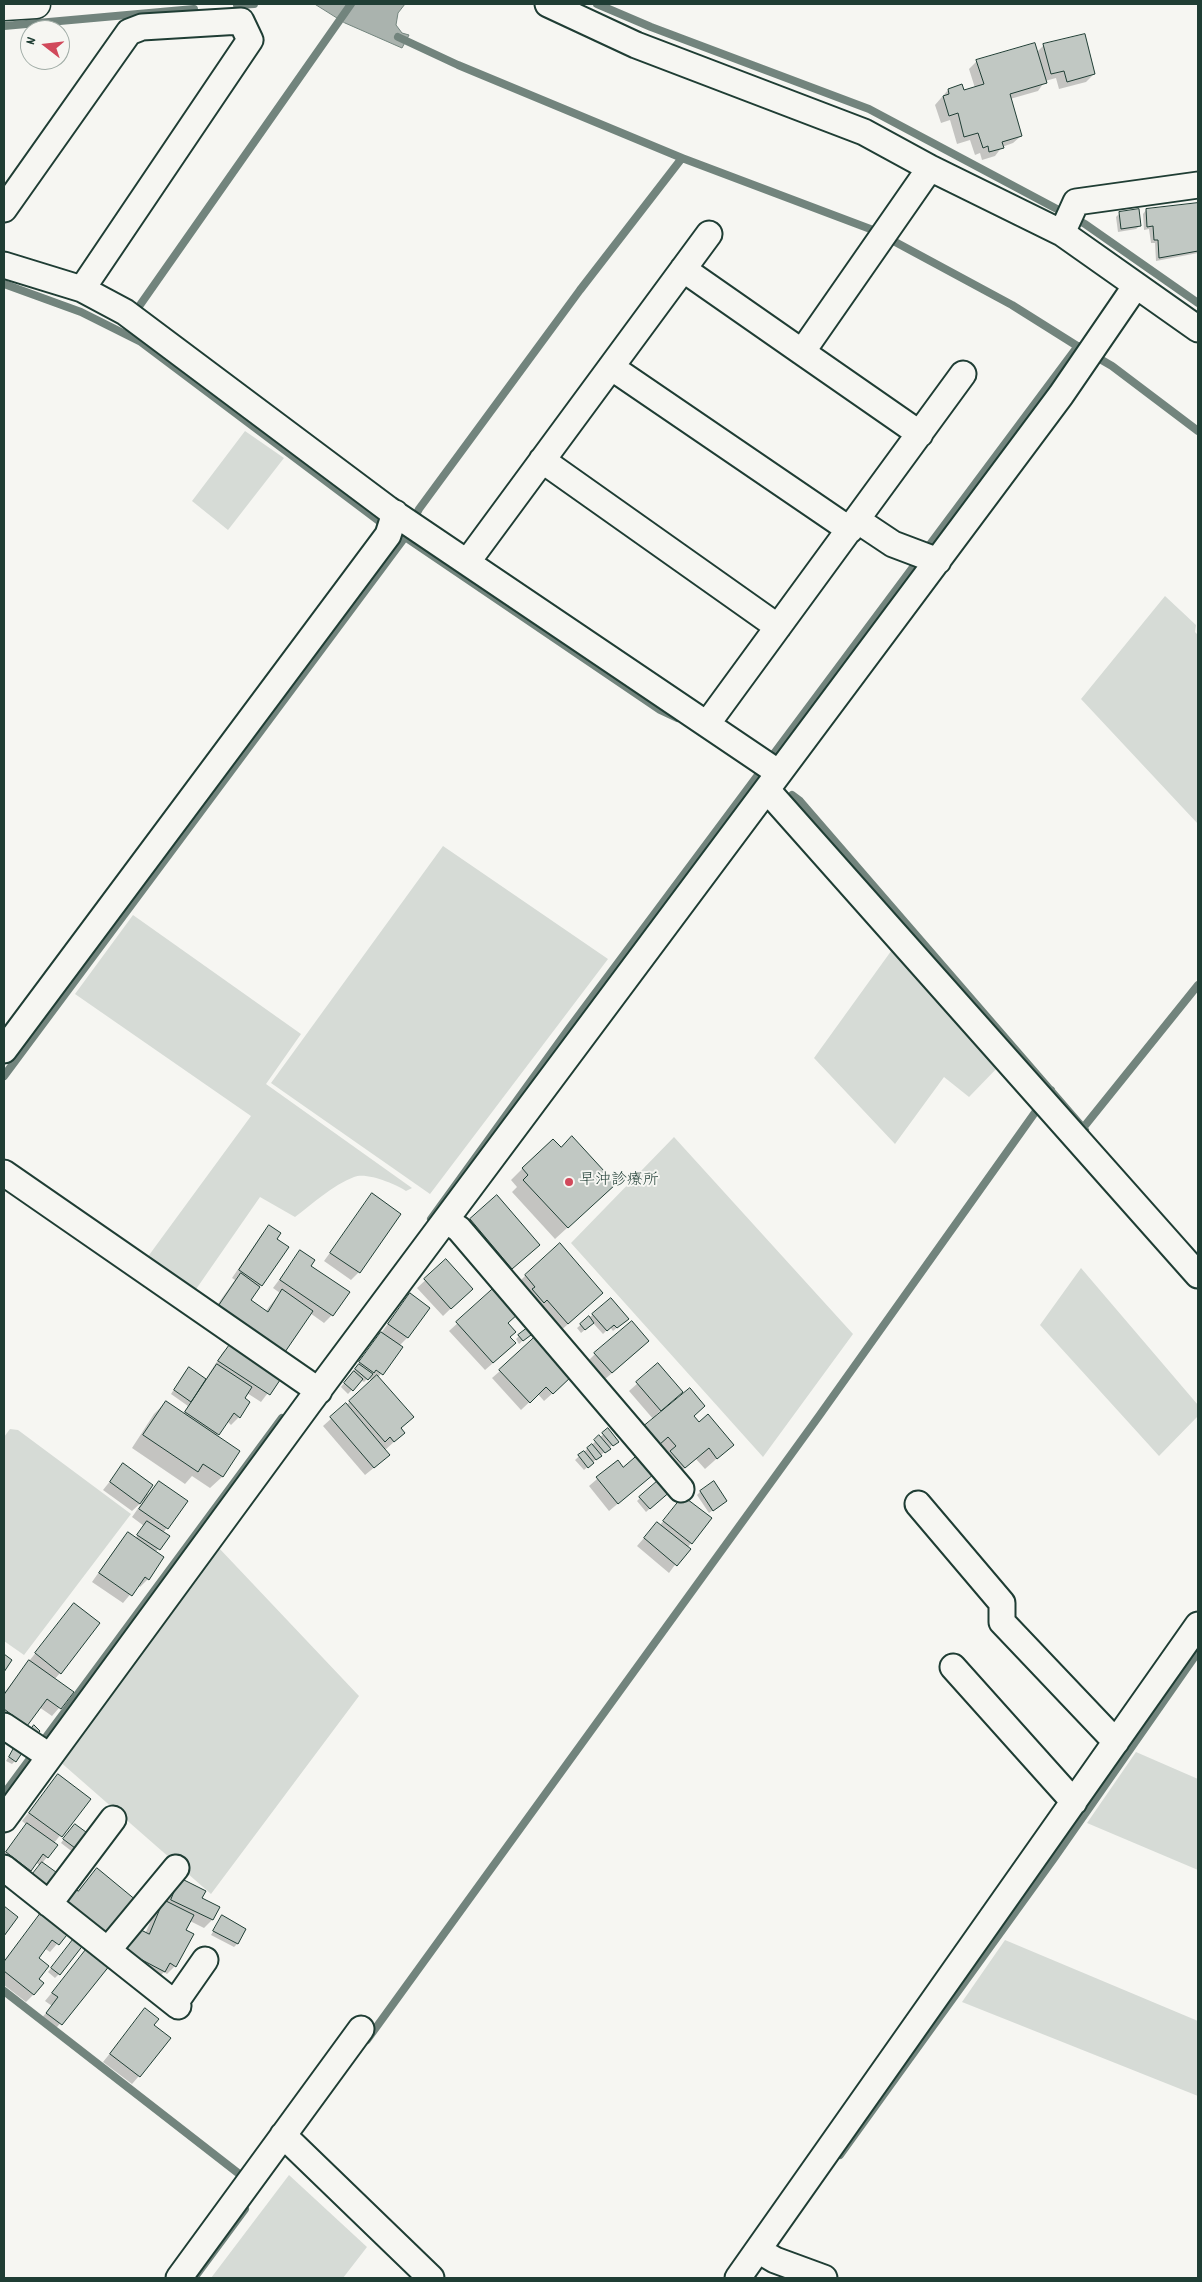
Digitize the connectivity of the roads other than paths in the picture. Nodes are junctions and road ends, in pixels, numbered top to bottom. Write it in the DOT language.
graph roads {
  1 [pos="36,4"];
  2 [pos="548,4"];
  3 [pos="4,6"];
  4 [pos="212,13"];
  5 [pos="930,168"];
  6 [pos="1198,185"];
  7 [pos="4,209"];
  8 [pos="1067,221"];
  9 [pos="709,234"];
  10 [pos="4,265"];
  11 [pos="683,269"];
  12 [pos="1135,287"];
  13 [pos="82,289"];
  14 [pos="1198,329"];
  15 [pos="802,352"];
  16 [pos="611,367"];
  17 [pos="964,374"];
  18 [pos="920,434"];
  19 [pos="542,460"];
  20 [pos="400,522"];
  21 [pos="853,525"];
  22 [pos="468,561"];
  23 [pos="938,561"];
  24 [pos="778,627"];
  25 [pos="707,724"];
  26 [pos="770,773"];
  27 [pos="4,1050"];
  28 [pos="4,1173"];
  29 [pos="446,1220"];
  30 [pos="1198,1275"];
  31 [pos="312,1386"];
  32 [pos="681,1489"];
  33 [pos="918,1504"];
  34 [pos="1198,1625"];
  35 [pos="953,1668"];
  36 [pos="4,1726"];
  37 [pos="1116,1742"];
  38 [pos="43,1752"];
  39 [pos="1074,1802"];
  40 [pos="113,1818"];
  41 [pos="4,1819"];
  42 [pos="4,1868"];
  43 [pos="176,1868"];
  44 [pos="49,1904"];
  45 [pos="108,1950"];
  46 [pos="205,1960"];
  47 [pos="360,2029"];
  48 [pos="290,2141"];
  49 [pos="765,2254"];
  50 [pos="179,2278"];
  51 [pos="431,2278"];
  52 [pos="738,2278"];
  53 [pos="824,2278"];
  1 -- 3 [label="street"];
  2 -- 5 [label="street"];
  4 -- 7 [label="street"];
  4 -- 13 [label="street"];
  5 -- 8 [label="street"];
  5 -- 15 [label="street"];
  6 -- 8 [label="street"];
  8 -- 12 [label="street"];
  9 -- 11 [label="street"];
  10 -- 13 [label="street"];
  11 -- 15 [label="street"];
  11 -- 16 [label="street"];
  12 -- 14 [label="street"];
  12 -- 23 [label="street"];
  13 -- 20 [label="street"];
  15 -- 18 [label="street"];
  16 -- 19 [label="street"];
  16 -- 21 [label="street"];
  17 -- 18 [label="street"];
  18 -- 21 [label="street"];
  19 -- 22 [label="street"];
  19 -- 24 [label="street"];
  20 -- 22 [label="street"];
  20 -- 27 [label="street"];
  21 -- 23 [label="street"];
  21 -- 24 [label="street"];
  22 -- 25 [label="street"];
  23 -- 26 [label="street"];
  24 -- 25 [label="street"];
  25 -- 26 [label="street"];
  26 -- 29 [label="street"];
  26 -- 30 [label="street"];
  28 -- 31 [label="street"];
  29 -- 31 [label="street"];
  29 -- 32 [label="street"];
  31 -- 38 [label="street"];
  33 -- 37 [label="street"];
  34 -- 37 [label="street"];
  35 -- 39 [label="street"];
  36 -- 38 [label="street"];
  37 -- 39 [label="street"];
  38 -- 41 [label="street"];
  39 -- 49 [label="street"];
  40 -- 44 [label="street"];
  42 -- 44 [label="street"];
  43 -- 45 [label="street"];
  44 -- 45 [label="street"];
  45 -- 46 [label="street"];
  47 -- 48 [label="street"];
  48 -- 50 [label="street"];
  48 -- 51 [label="street"];
  49 -- 52 [label="street"];
  49 -- 53 [label="street"];
}
